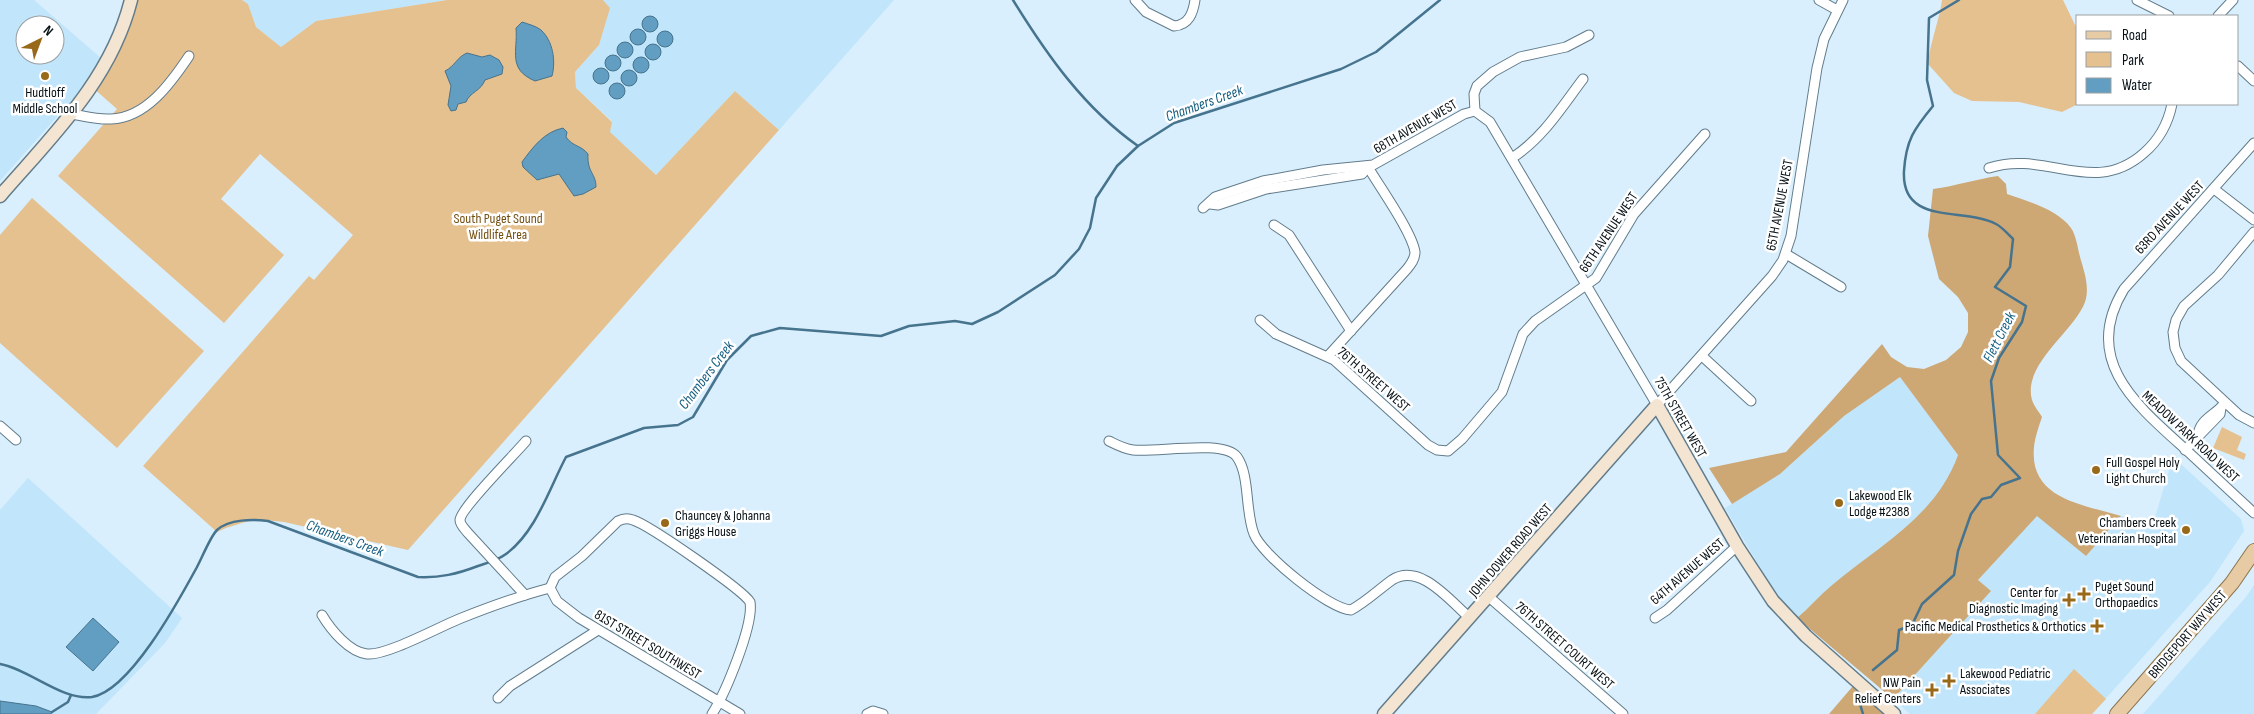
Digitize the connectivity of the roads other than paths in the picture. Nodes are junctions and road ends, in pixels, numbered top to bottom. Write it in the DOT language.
graph roads {
  1 [pos="131,0"];
  2 [pos="1135,0"];
  3 [pos="1195,0"];
  4 [pos="1819,0"];
  5 [pos="1843,0"];
  6 [pos="2137,0"];
  7 [pos="2233,0"];
  8 [pos="1837,10"];
  9 [pos="2167,15"];
  10 [pos="2219,15"];
  11 [pos="1589,35"];
  12 [pos="189,56"];
  13 [pos="2239,67"];
  14 [pos="1583,79"];
  15 [pos="2254,81"];
  16 [pos="2172,105"];
  17 [pos="1475,110"];
  18 [pos="72,114"];
  19 [pos="1705,134"];
  20 [pos="2254,143"];
  21 [pos="1512,158"];
  22 [pos="1368,167"];
  23 [pos="1988,168"];
  24 [pos="2214,189"];
  25 [pos="0,196"];
  26 [pos="1207,206"];
  27 [pos="2254,220"];
  28 [pos="1274,225"];
  29 [pos="2254,232"];
  30 [pos="1786,254"];
  31 [pos="1587,286"];
  32 [pos="1841,287"];
  33 [pos="2111,315"];
  34 [pos="1260,320"];
  35 [pos="1351,331"];
  36 [pos="1328,356"];
  37 [pos="1702,356"];
  38 [pos="1751,401"];
  39 [pos="1657,405"];
  40 [pos="2223,406"];
  41 [pos="2254,422"];
  42 [pos="0,426"];
  43 [pos="16,440"];
  44 [pos="526,441"];
  45 [pos="1108,441"];
  46 [pos="2185,450"];
  47 [pos="1441,451"];
  48 [pos="2254,514"];
  49 [pos="1737,546"];
  50 [pos="2254,551"];
  51 [pos="550,588"];
  52 [pos="524,595"];
  53 [pos="1488,597"];
  54 [pos="322,615"];
  55 [pos="1470,618"];
  56 [pos="1655,618"];
  57 [pos="598,630"];
  58 [pos="498,698"];
  59 [pos="719,703"];
  60 [pos="870,712"];
  61 [pos="712,714"];
  62 [pos="740,714"];
  63 [pos="883,714"];
  64 [pos="1384,714"];
  65 [pos="1623,714"];
  66 [pos="1894,714"];
  67 [pos="2117,714"];
  1 -- 18 [label="street"];
  2 -- 3 [label="street"];
  4 -- 8 [label="street"];
  5 -- 8 [label="street, 65TH AVENUE WEST"];
  6 -- 9 [label="street"];
  7 -- 10 [label="street"];
  8 -- 30 [label="street, 65TH AVENUE WEST"];
  11 -- 17 [label="street, 68TH AVENUE WEST"];
  12 -- 18 [label="street"];
  13 -- 15 [label="street"];
  14 -- 21 [label="street"];
  16 -- 23 [label="street"];
  17 -- 21 [label="street, 75TH STREET WEST"];
  17 -- 22 [label="street, 68TH AVENUE WEST"];
  18 -- 25 [label="street"];
  19 -- 31 [label="street, 66TH AVENUE WEST"];
  20 -- 24 [label="street, 63RD AVENUE WEST"];
  21 -- 31 [label="street, 75TH STREET WEST"];
  22 -- 26 [label="street, 68TH AVENUE WEST"];
  22 -- 35 [label="street"];
  24 -- 27 [label="street"];
  24 -- 33 [label="street, 63RD AVENUE WEST"];
  28 -- 35 [label="street"];
  29 -- 40 [label="street"];
  30 -- 32 [label="street"];
  30 -- 37 [label="street, 65TH AVENUE WEST"];
  31 -- 39 [label="street, 75TH STREET WEST"];
  31 -- 47 [label="street, 66TH AVENUE WEST"];
  33 -- 46 [label="street, MEADOW PARK ROAD WEST"];
  34 -- 36 [label="street, 76TH STREET WEST"];
  35 -- 36 [label="street"];
  36 -- 47 [label="street, 76TH STREET WEST"];
  37 -- 38 [label="street"];
  37 -- 39 [label="street, 65TH AVENUE WEST"];
  39 -- 49 [label="street, 75TH STREET WEST"];
  39 -- 53 [label="street, JOHN DOWER ROAD WEST"];
  40 -- 41 [label="street"];
  40 -- 46 [label="street"];
  42 -- 43 [label="street"];
  44 -- 52 [label="street"];
  45 -- 55 [label="street"];
  46 -- 48 [label="street, MEADOW PARK ROAD WEST"];
  49 -- 56 [label="street, 64TH AVENUE WEST"];
  49 -- 66 [label="street, 75TH STREET WEST"];
  50 -- 67 [label="main road, BRIDGEPORT WAY WEST"];
  51 -- 52 [label="street"];
  51 -- 57 [label="street, 81ST STREET SOUTHWEST"];
  51 -- 59 [label="street"];
  52 -- 54 [label="street"];
  53 -- 55 [label="street, JOHN DOWER ROAD WEST"];
  53 -- 65 [label="street, 76TH STREET COURT WEST"];
  55 -- 64 [label="street, JOHN DOWER ROAD WEST"];
  57 -- 58 [label="street"];
  57 -- 59 [label="street, 81ST STREET SOUTHWEST"];
  59 -- 61 [label="street"];
  59 -- 62 [label="street, 81ST STREET SOUTHWEST"];
  60 -- 63 [label="street"];
}
